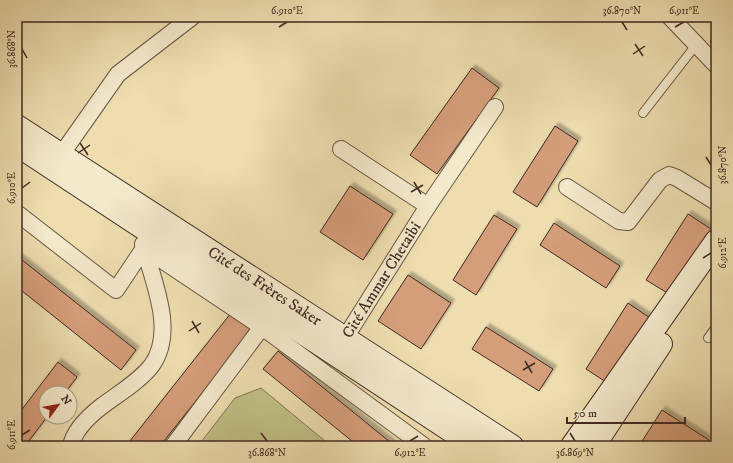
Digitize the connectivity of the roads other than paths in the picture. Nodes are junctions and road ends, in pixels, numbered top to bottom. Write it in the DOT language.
graph roads {
  1 [pos="192,17"];
  2 [pos="670,17"];
  3 [pos="696,45"];
  4 [pos="716,66"];
  5 [pos="495,107"];
  6 [pos="644,113"];
  7 [pos="17,126"];
  8 [pos="17,144"];
  9 [pos="341,149"];
  10 [pos="60,155"];
  11 [pos="566,187"];
  12 [pos="716,202"];
  13 [pos="428,206"];
  14 [pos="17,214"];
  15 [pos="145,239"];
  16 [pos="716,241"];
  17 [pos="716,266"];
  18 [pos="262,327"];
  19 [pos="716,327"];
  20 [pos="708,338"];
  21 [pos="340,346"];
  22 [pos="71,446"];
  23 [pos="173,446"];
  24 [pos="424,446"];
  25 [pos="474,446"];
  26 [pos="512,446"];
  27 [pos="572,446"];
  28 [pos="594,446"];
  1 -- 10 [label="street"];
  2 -- 3 [label="street"];
  3 -- 4 [label="street"];
  3 -- 6 [label="lane"];
  5 -- 13 [label="street, Cité Ammar Chetaibi"];
  7 -- 10 [label="main road, Cité des Frères Saker"];
  8 -- 15 [label="main road, Cité des Frères Saker"];
  9 -- 13 [label="street, Cité Ammar Chetaibi"];
  10 -- 21 [label="main road, Cité des Frères Saker"];
  11 -- 12 [label="street"];
  13 -- 21 [label="street, Cité Ammar Chetaibi"];
  14 -- 15 [label="street"];
  15 -- 18 [label="street, Cité des Frères Saker"];
  15 -- 21 [label="main road, Cité des Frères Saker"];
  15 -- 22 [label="street"];
  16 -- 27 [label="main road"];
  17 -- 28 [label="main road"];
  18 -- 23 [label="street"];
  18 -- 24 [label="street, Cité des Frères Saker"];
  19 -- 20 [label="lane"];
  21 -- 25 [label="main road, Cité des Frères Saker"];
  21 -- 26 [label="main road, Cité des Frères Saker"];
}
